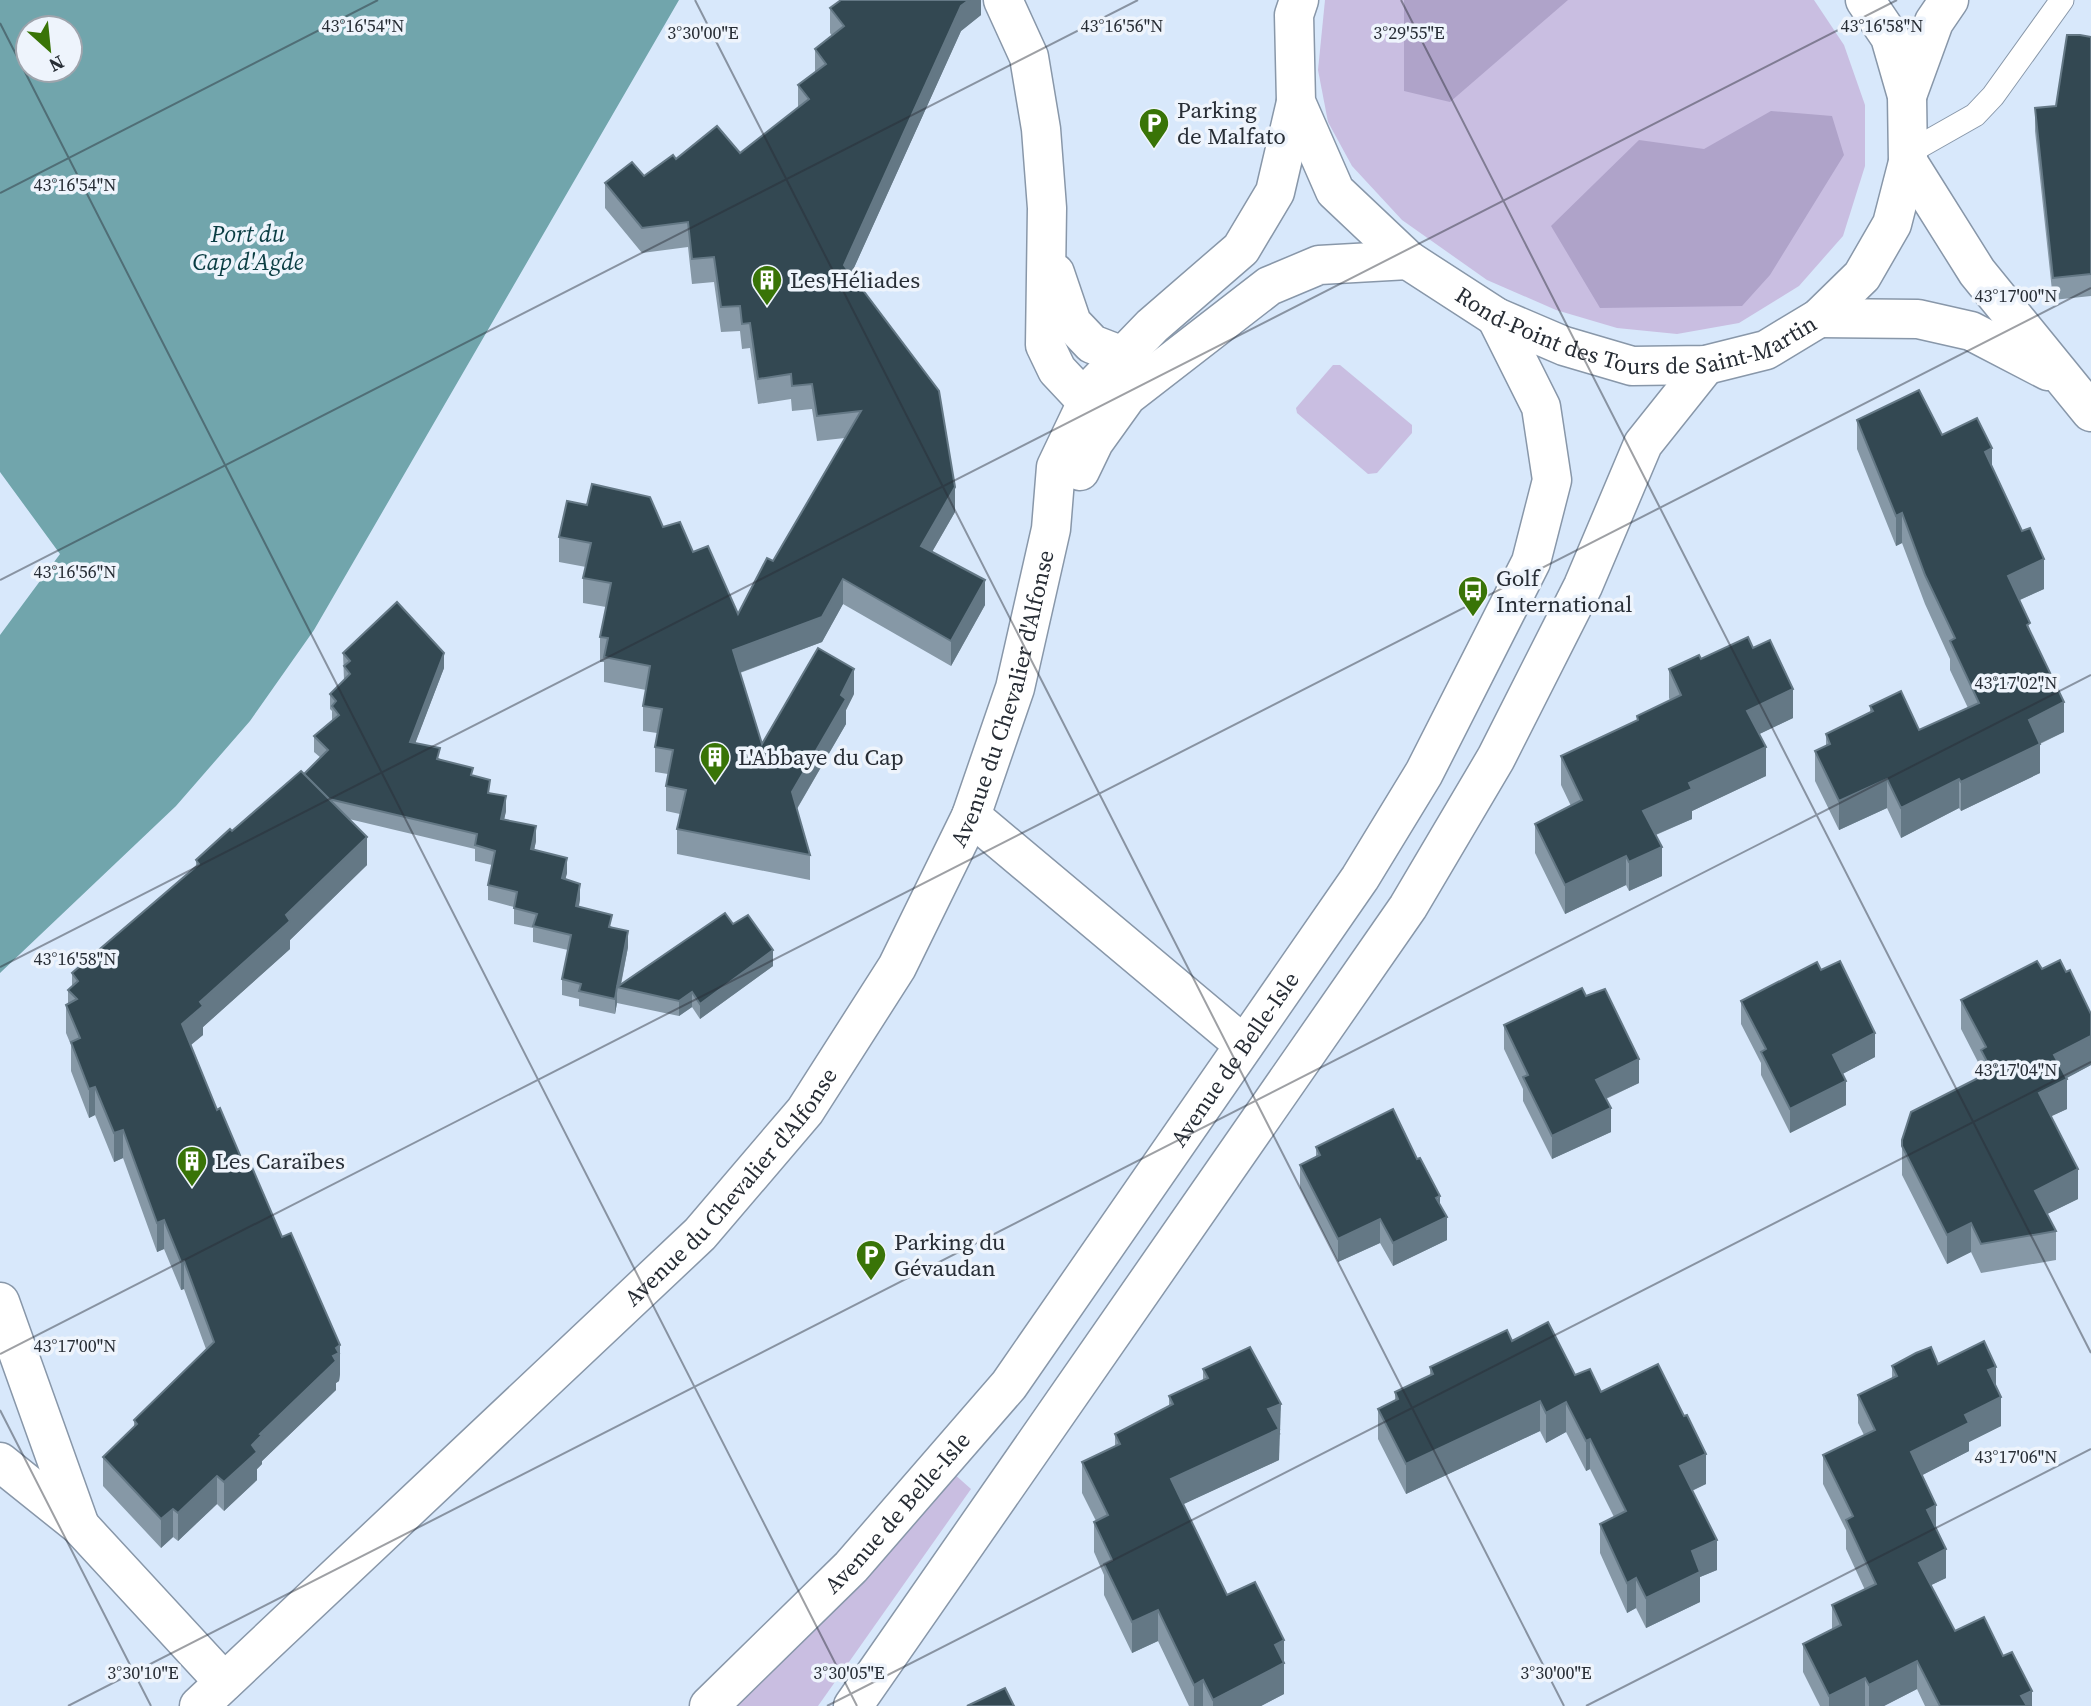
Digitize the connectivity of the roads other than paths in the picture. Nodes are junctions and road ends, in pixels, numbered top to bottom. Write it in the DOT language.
graph roads {
  1 [pos="1003,0"];
  2 [pos="1865,0"];
  3 [pos="1948,0"];
  4 [pos="2062,0"];
  5 [pos="1293,5"];
  6 [pos="1907,96"];
  7 [pos="1296,102"];
  8 [pos="1908,158"];
  9 [pos="1047,251"];
  10 [pos="1408,260"];
  11 [pos="1496,317"];
  12 [pos="1819,318"];
  13 [pos="1124,356"];
  14 [pos="1706,365"];
  15 [pos="2062,378"];
  16 [pos="1087,402"];
  17 [pos="2091,412"];
  18 [pos="1051,529"];
  19 [pos="971,816"];
  20 [pos="1244,1045"];
  21 [pos="0,1303"];
  22 [pos="0,1462"];
  23 [pos="80,1526"];
  24 [pos="211,1694"];
  25 [pos="709,1706"];
  26 [pos="853,1706"];
  1 -- 9 [label="street"];
  2 -- 6 [label="street, Rond-Point des Tours de Saint-Martin"];
  3 -- 6 [label="street"];
  4 -- 8 [label="lane"];
  5 -- 7 [label="street, Rond-Point des Tours de Saint-Martin"];
  6 -- 8 [label="street, Rond-Point des Tours de Saint-Martin"];
  7 -- 10 [label="street, Rond-Point des Tours de Saint-Martin"];
  7 -- 13 [label="street, Avenue du Chevalier d'Alfonse"];
  8 -- 12 [label="street, Rond-Point des Tours de Saint-Martin"];
  8 -- 15 [label="street"];
  9 -- 13 [label="street"];
  9 -- 16 [label="street"];
  10 -- 11 [label="street, Rond-Point des Tours de Saint-Martin"];
  10 -- 18 [label="street, Avenue du Chevalier d'Alfonse"];
  11 -- 14 [label="street, Rond-Point des Tours de Saint-Martin"];
  11 -- 20 [label="street, Avenue de Belle-Isle"];
  12 -- 14 [label="street, Rond-Point des Tours de Saint-Martin"];
  12 -- 15 [label="street"];
  13 -- 16 [label="street, Avenue du Chevalier d'Alfonse"];
  14 -- 26 [label="street"];
  15 -- 17 [label="street"];
  16 -- 18 [label="street, Avenue du Chevalier d'Alfonse"];
  18 -- 19 [label="street, Avenue du Chevalier d'Alfonse"];
  19 -- 20 [label="street"];
  19 -- 24 [label="street, Avenue du Chevalier d'Alfonse"];
  20 -- 25 [label="street, Avenue de Belle-Isle"];
  21 -- 23 [label="street"];
  22 -- 23 [label="street"];
  23 -- 24 [label="street"];
}
